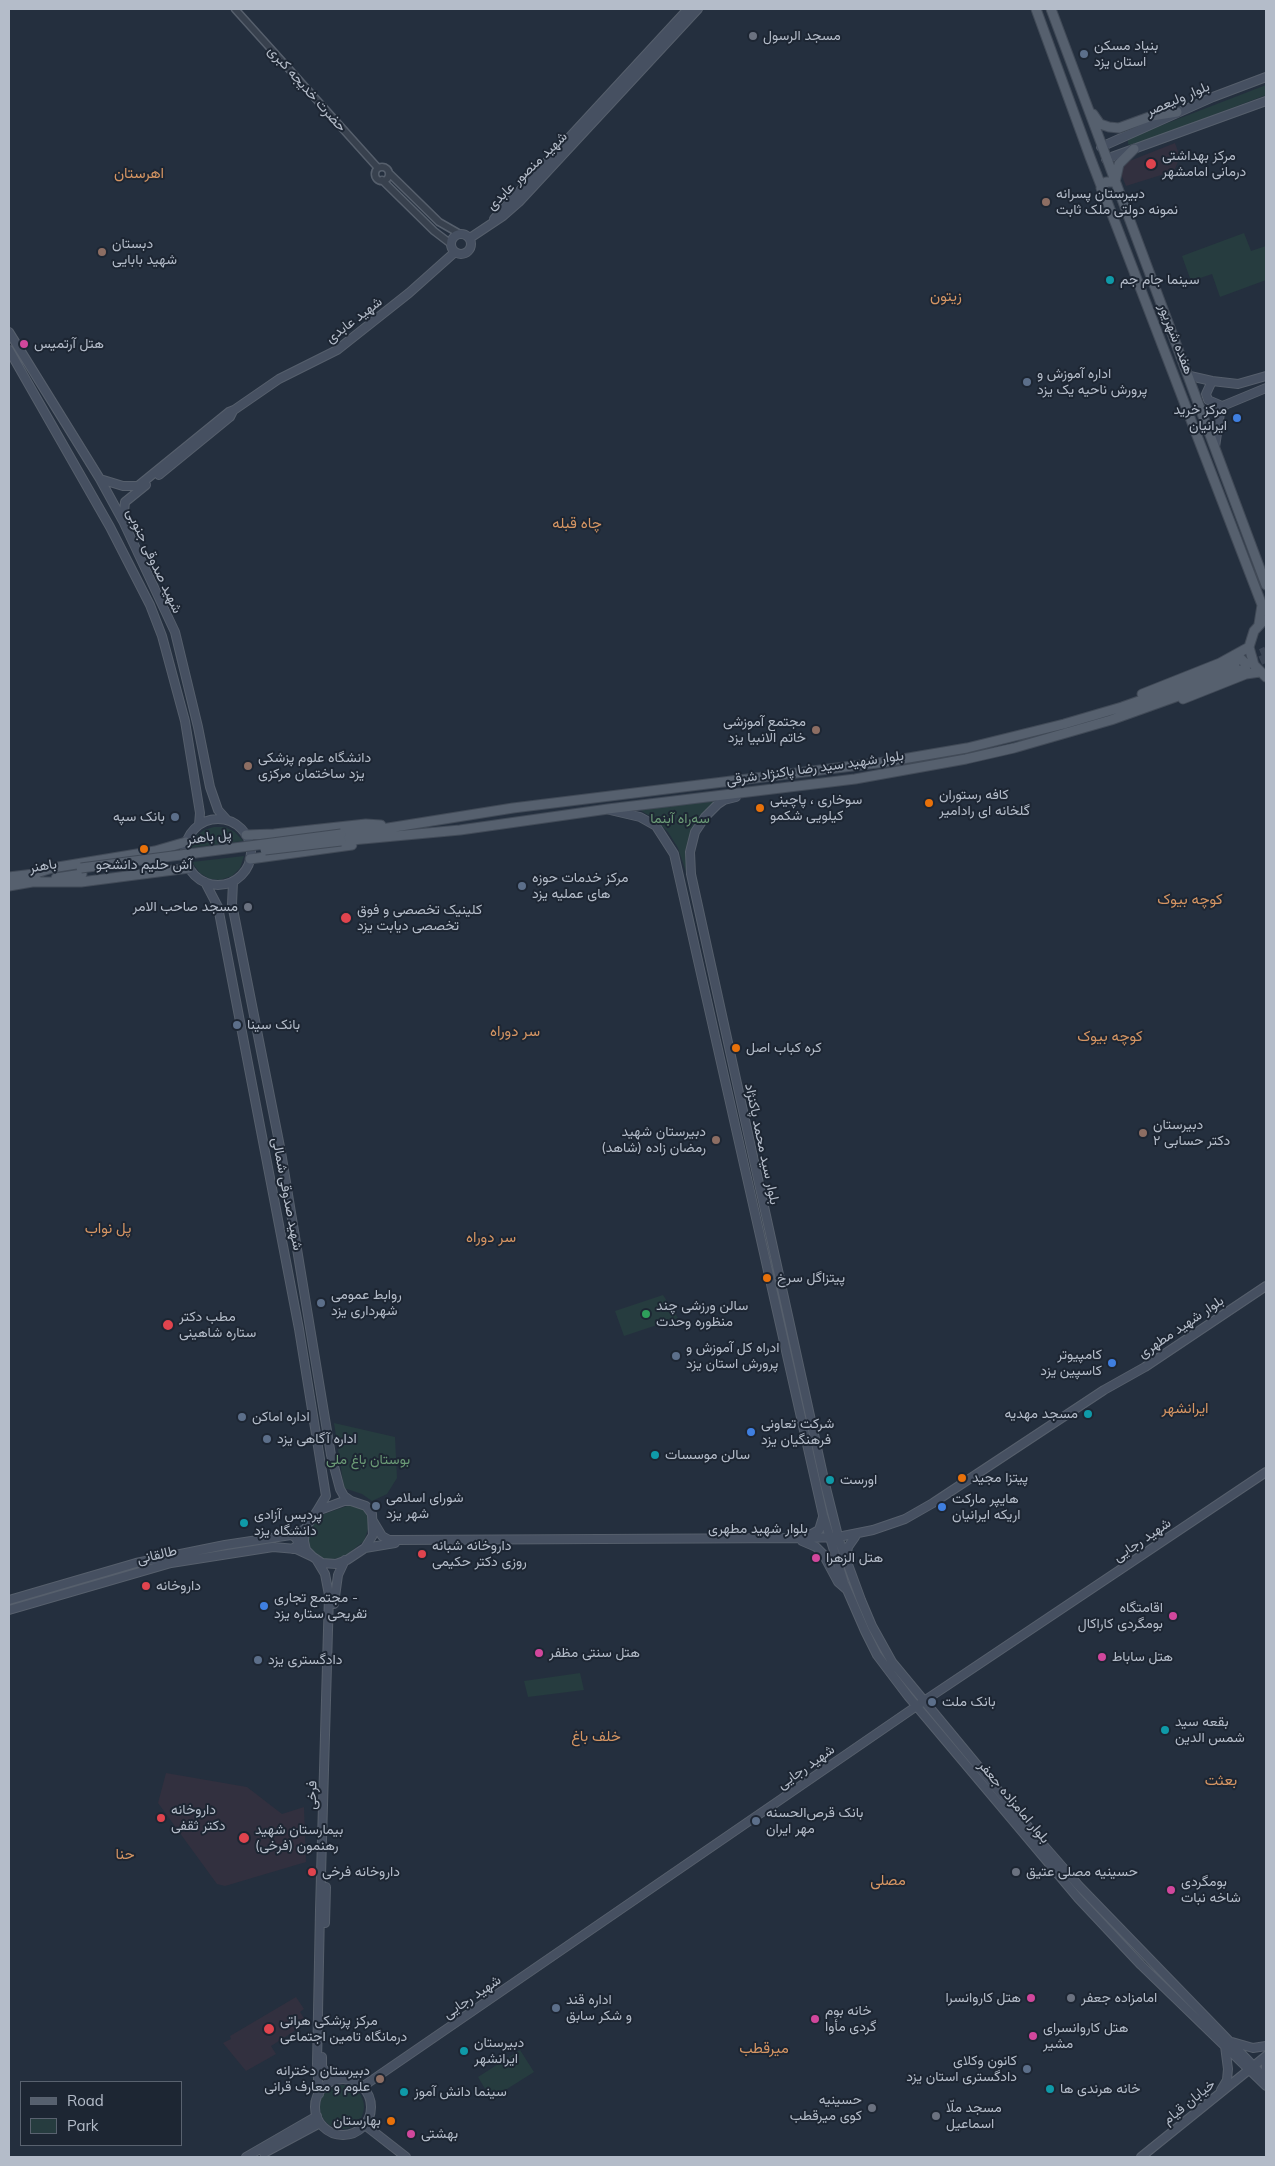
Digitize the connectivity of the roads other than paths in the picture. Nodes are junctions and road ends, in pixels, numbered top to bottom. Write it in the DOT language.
graph roads {
  1 [pos="235,9"];
  2 [pos="688,9"];
  3 [pos="698,9"];
  4 [pos="1036,9"];
  5 [pos="1051,9"];
  6 [pos="1266,77"];
  7 [pos="1084,100"];
  8 [pos="1266,101"];
  9 [pos="1177,112"];
  10 [pos="1089,113"];
  11 [pos="1076,120"];
  12 [pos="1126,136"];
  13 [pos="1132,150"];
  14 [pos="1102,153"];
  15 [pos="378,168"];
  16 [pos="389,173"];
  17 [pos="382,180"];
  18 [pos="1115,182"];
  19 [pos="1101,188"];
  20 [pos="490,224"];
  21 [pos="447,227"];
  22 [pos="460,234"];
  23 [pos="441,237"];
  24 [pos="470,238"];
  25 [pos="453,248"];
  26 [pos="9,332"];
  27 [pos="9,350"];
  28 [pos="1190,376"];
  29 [pos="1266,376"];
  30 [pos="1212,381"];
  31 [pos="1266,388"];
  32 [pos="1225,405"];
  33 [pos="234,410"];
  34 [pos="1215,447"];
  35 [pos="100,479"];
  36 [pos="122,521"];
  37 [pos="1266,585"];
  38 [pos="1264,606"];
  39 [pos="1263,621"];
  40 [pos="1250,647"];
  41 [pos="1239,666"];
  42 [pos="1263,675"];
  43 [pos="1108,716"];
  44 [pos="210,787"];
  45 [pos="196,790"];
  46 [pos="758,791"];
  47 [pos="608,809"];
  48 [pos="227,820"];
  49 [pos="199,824"];
  50 [pos="388,832"];
  51 [pos="274,834"];
  52 [pos="246,835"];
  53 [pos="186,842"];
  54 [pos="169,847"];
  55 [pos="275,856"];
  56 [pos="250,859"];
  57 [pos="189,868"];
  58 [pos="171,869"];
  59 [pos="81,871"];
  60 [pos="9,877"];
  61 [pos="31,878"];
  62 [pos="205,882"];
  63 [pos="233,882"];
  64 [pos="9,886"];
  65 [pos="695,902"];
  66 [pos="232,904"];
  67 [pos="686,904"];
  68 [pos="218,907"];
  69 [pos="1266,1286"];
  70 [pos="811,1421"];
  71 [pos="802,1424"];
  72 [pos="1266,1472"];
  73 [pos="340,1489"];
  74 [pos="326,1496"];
  75 [pos="352,1501"];
  76 [pos="317,1511"];
  77 [pos="823,1515"];
  78 [pos="373,1521"];
  79 [pos="835,1525"];
  80 [pos="306,1529"];
  81 [pos="290,1535"];
  82 [pos="853,1536"];
  83 [pos="838,1538"];
  84 [pos="803,1539"];
  85 [pos="829,1539"];
  86 [pos="365,1548"];
  87 [pos="292,1549"];
  88 [pos="314,1558"];
  89 [pos="346,1560"];
  90 [pos="846,1563"];
  91 [pos="847,1590"];
  92 [pos="9,1600"];
  93 [pos="9,1610"];
  94 [pos="906,1693"];
  95 [pos="918,1694"];
  96 [pos="934,1694"];
  97 [pos="924,1701"];
  98 [pos="916,1706"];
  99 [pos="932,1710"];
  100 [pos="905,1714"];
  101 [pos="932,1719"];
  102 [pos="1231,2046"];
  103 [pos="1266,2046"];
  104 [pos="1266,2056"];
  105 [pos="1266,2064"];
  106 [pos="1251,2069"];
  107 [pos="1266,2070"];
  108 [pos="1266,2079"];
  109 [pos="333,2081"];
  110 [pos="1266,2086"];
  111 [pos="362,2087"];
  112 [pos="319,2094"];
  113 [pos="1218,2095"];
  114 [pos="318,2119"];
  115 [pos="365,2125"];
  116 [pos="246,2157"];
  117 [pos="256,2157"];
  118 [pos="406,2157"];
  119 [pos="1141,2157"];
  1 -- 15 [label="street, حضرت خدیجه کبری"];
  2 -- 20 [label="main road, شهید منصور عابدی"];
  3 -- 20 [label="main road, شهید منصور عابدی"];
  4 -- 11 [label="main road, هفده شهریور"];
  5 -- 7 [label="main road, هفده شهریور"];
  6 -- 9 [label="main road, بلوار ولیعصر"];
  7 -- 9 [label="main road"];
  7 -- 10 [label="main road, هفده شهریور"];
  8 -- 13 [label="main road"];
  9 -- 12 [label="main road, بلوار ولیعصر"];
  10 -- 11 [label="main road"];
  10 -- 14 [label="main road, هفده شهریور"];
  11 -- 14 [label="main road"];
  11 -- 19 [label="main road, هفده شهریور"];
  12 -- 13 [label="main road"];
  12 -- 14 [label="main road, بلوار ولیعصر"];
  13 -- 14 [label="main road"];
  13 -- 18 [label="main road"];
  14 -- 18 [label="main road, هفده شهریور"];
  14 -- 19 [label="main road"];
  15 -- 16 [label="street"];
  15 -- 17 [label="street"];
  16 -- 17 [label="street"];
  16 -- 21 [label="street"];
  17 -- 23 [label="street"];
  18 -- 19 [label="main road"];
  18 -- 28 [label="main road, هفده شهریور"];
  19 -- 38 [label="main road, هفده شهریور"];
  20 -- 24 [label="main road"];
  21 -- 22 [label="street"];
  21 -- 23 [label="street"];
  22 -- 24 [label="main road"];
  22 -- 25 [label="main road"];
  23 -- 25 [label="street"];
  24 -- 25 [label="main road"];
  25 -- 33 [label="main road, شهید عابدی"];
  26 -- 35 [label="main road, شهید صدوقی جنوبی"];
  27 -- 45 [label="main road, شهید صدوقی جنوبی"];
  28 -- 30 [label="main road"];
  28 -- 34 [label="main road, هفده شهریور"];
  29 -- 30 [label="main road"];
  30 -- 32 [label="main road"];
  31 -- 32 [label="main road"];
  32 -- 34 [label="main road"];
  33 -- 35 [label="main road, شهید عابدی"];
  33 -- 36 [label="main road, شهید عابدی"];
  34 -- 37 [label="main road, هفده شهریور"];
  35 -- 36 [label="main road, شهید صدوقی جنوبی"];
  36 -- 44 [label="main road, شهید صدوقی جنوبی"];
  38 -- 39 [label="main road, هفده شهریور"];
  39 -- 40 [label="main road, هفده شهریور"];
  40 -- 41 [label="main road"];
  40 -- 42 [label="main road"];
  41 -- 42 [label="main road"];
  41 -- 43 [label="main road, بلوار شهید سید رضا پاکنژاد شرقی"];
  41 -- 43 [label="main road"];
  43 -- 46 [label="main road, بلوار شهید سید رضا پاکنژاد شرقی"];
  43 -- 50 [label="main road, بلوار شهید سید رضا پاکنژاد شرقی"];
  44 -- 45 [label="main road"];
  44 -- 48 [label="main road, شهید صدوقی جنوبی"];
  45 -- 49 [label="main road, شهید صدوقی جنوبی"];
  46 -- 47 [label="main road, بلوار شهید سید رضا پاکنژاد شرقی"];
  46 -- 65 [label="main road, بلوار سید محمد پاکنژاد"];
  47 -- 50 [label="main road, بلوار شهید سید رضا پاکنژاد شرقی"];
  47 -- 67 [label="main road, بلوار سید محمد پاکنژاد"];
  48 -- 49 [label="main road"];
  48 -- 52 [label="main road"];
  49 -- 53 [label="main road"];
  50 -- 51 [label="main road"];
  50 -- 55 [label="main road"];
  50 -- 59 [label="main road, پل باهنر, bridge"];
  51 -- 52 [label="main road"];
  51 -- 55 [label="main road"];
  52 -- 56 [label="main road"];
  53 -- 54 [label="main road"];
  53 -- 57 [label="main road"];
  54 -- 58 [label="main road"];
  54 -- 61 [label="main road"];
  55 -- 56 [label="main road"];
  56 -- 63 [label="main road"];
  57 -- 58 [label="main road"];
  57 -- 62 [label="main road"];
  58 -- 61 [label="main road"];
  59 -- 61 [label="main road, باهنر"];
  60 -- 61 [label="main road, باهنر"];
  61 -- 64 [label="main road, باهنر"];
  62 -- 63 [label="main road"];
  62 -- 68 [label="main road, شهید صدوقی شمالی"];
  63 -- 66 [label="main road, شهید صدوقی شمالی"];
  65 -- 67 [label="main road"];
  65 -- 70 [label="main road, بلوار سید محمد پاکنژاد"];
  66 -- 68 [label="main road"];
  66 -- 73 [label="main road, شهید صدوقی شمالی"];
  67 -- 71 [label="main road, بلوار سید محمد پاکنژاد"];
  68 -- 74 [label="main road, شهید صدوقی شمالی"];
  69 -- 82 [label="main road, بلوار شهید مطهری"];
  70 -- 71 [label="main road"];
  70 -- 79 [label="main road, بلوار سید محمد پاکنژاد"];
  71 -- 77 [label="main road, بلوار سید محمد پاکنژاد"];
  72 -- 96 [label="main road, شهید رجایی"];
  73 -- 74 [label="main road"];
  73 -- 75 [label="main road"];
  74 -- 76 [label="main road"];
  75 -- 76 [label="main road"];
  75 -- 78 [label="main road"];
  76 -- 80 [label="main road"];
  77 -- 84 [label="main road"];
  77 -- 85 [label="main road, بلوار سید محمد پاکنژاد"];
  78 -- 84 [label="main road, بلوار شهید مطهری"];
  78 -- 86 [label="main road"];
  79 -- 82 [label="main road"];
  79 -- 83 [label="main road, بلوار سید محمد پاکنژاد"];
  80 -- 81 [label="main road, طالقانی"];
  80 -- 88 [label="main road"];
  81 -- 87 [label="main road"];
  81 -- 92 [label="main road, طالقانی"];
  82 -- 83 [label="main road, بلوار شهید مطهری"];
  82 -- 90 [label="main road"];
  83 -- 85 [label="main road, بلوار شهید مطهری"];
  83 -- 90 [label="main road, بلوار امامزاده جعفر"];
  84 -- 85 [label="main road, بلوار شهید مطهری"];
  84 -- 86 [label="main road, بلوار شهید مطهری"];
  84 -- 91 [label="main road"];
  85 -- 91 [label="main road, بلوار امامزاده جعفر"];
  86 -- 89 [label="main road"];
  87 -- 88 [label="main road, طالقانی"];
  87 -- 93 [label="main road, طالقانی"];
  88 -- 89 [label="main road"];
  88 -- 112 [label="main road, فرخی"];
  89 -- 109 [label="main road, فرخی"];
  90 -- 95 [label="main road, بلوار امامزاده جعفر"];
  91 -- 94 [label="main road, بلوار امامزاده جعفر"];
  94 -- 98 [label="main road, بلوار امامزاده جعفر"];
  94 -- 100 [label="main road"];
  95 -- 96 [label="main road"];
  95 -- 97 [label="main road, بلوار امامزاده جعفر"];
  96 -- 97 [label="main road, شهید رجایی"];
  96 -- 99 [label="main road"];
  97 -- 98 [label="main road, شهید رجایی"];
  97 -- 99 [label="main road, بلوار امامزاده جعفر"];
  98 -- 100 [label="main road, شهید رجایی"];
  98 -- 101 [label="main road, بلوار امامزاده جعفر"];
  99 -- 101 [label="main road, بلوار امامزاده جعفر"];
  100 -- 101 [label="main road"];
  100 -- 111 [label="main road, شهید رجایی"];
  101 -- 102 [label="main road, بلوار امامزاده جعفر"];
  102 -- 103 [label="main road"];
  102 -- 106 [label="main road, بلوار امامزاده جعفر"];
  102 -- 113 [label="main road"];
  104 -- 106 [label="main road, خیابان قیام"];
  105 -- 107 [label="main road"];
  106 -- 108 [label="main road"];
  106 -- 110 [label="main road"];
  106 -- 113 [label="main road, خیابان قیام"];
  109 -- 111 [label="main road"];
  109 -- 112 [label="main road"];
  111 -- 115 [label="main road"];
  112 -- 114 [label="main road"];
  113 -- 119 [label="main road, خیابان قیام"];
  114 -- 115 [label="main road"];
  114 -- 116 [label="main road"];
  114 -- 117 [label="main road"];
  115 -- 118 [label="main road"];
}
